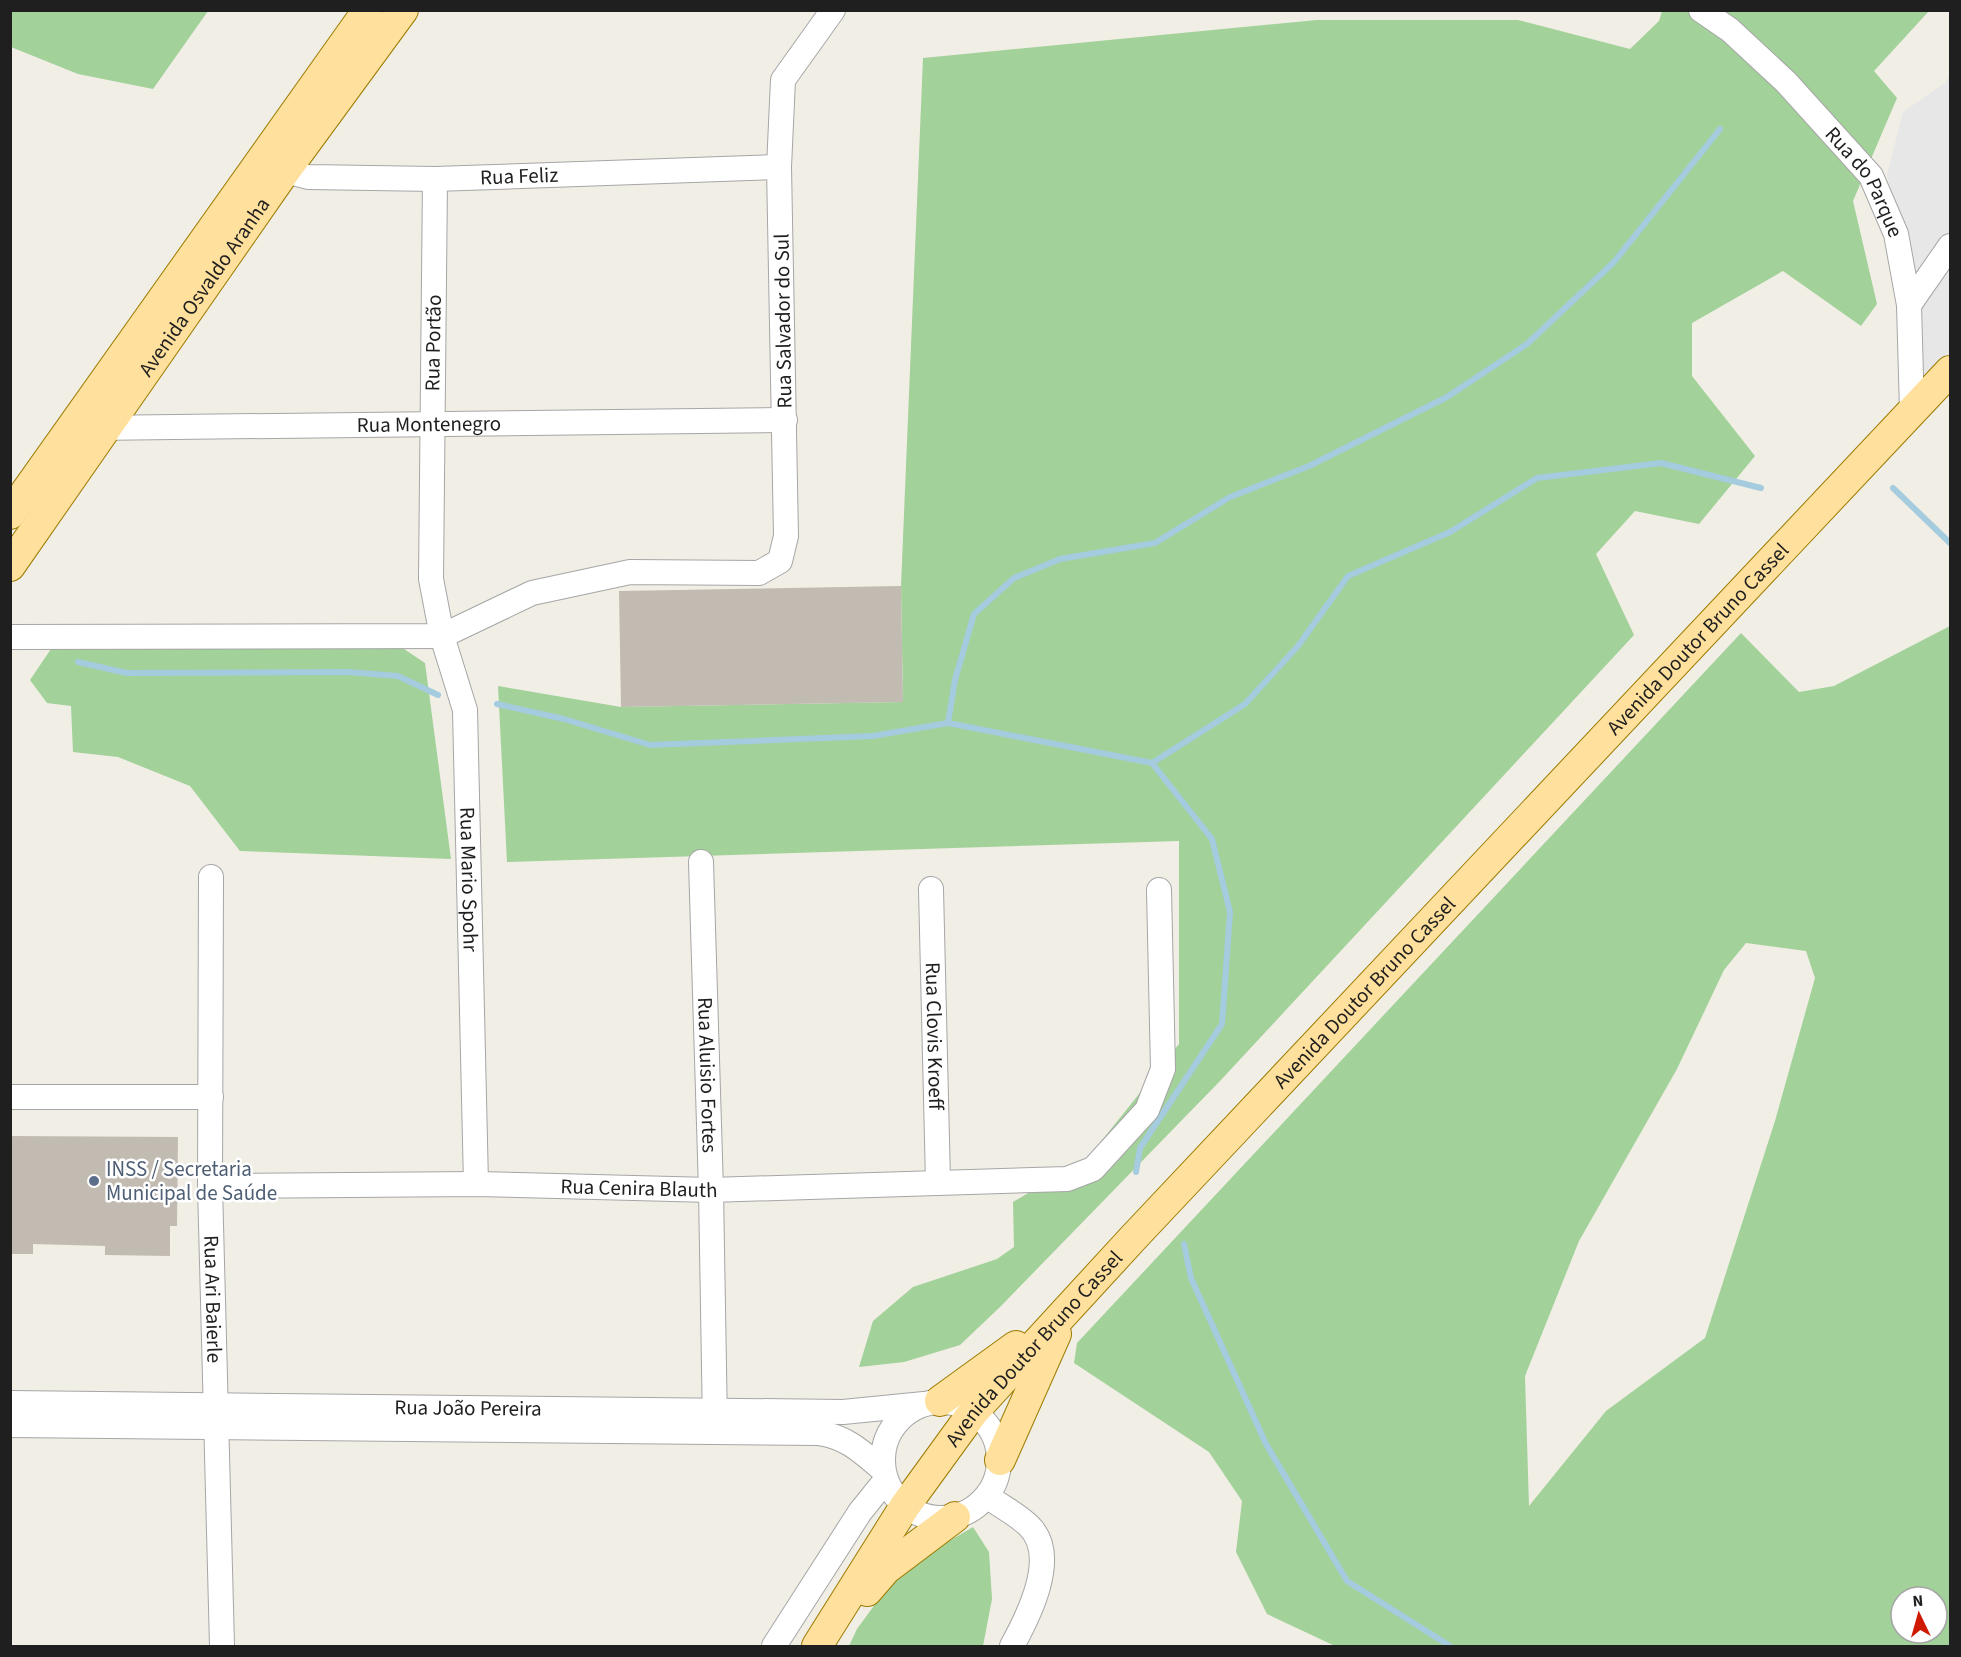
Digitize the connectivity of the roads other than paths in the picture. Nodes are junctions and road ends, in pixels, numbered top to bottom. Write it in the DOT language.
graph roads {
  1 [pos="368,10"];
  2 [pos="403,10"];
  3 [pos="832,10"];
  4 [pos="1701,10"];
  5 [pos="274,165"];
  6 [pos="779,167"];
  7 [pos="435,179"];
  8 [pos="1950,246"];
  9 [pos="1909,305"];
  10 [pos="1950,370"];
  11 [pos="1912,411"];
  12 [pos="74,420"];
  13 [pos="785,420"];
  14 [pos="433,423"];
  15 [pos="108,428"];
  16 [pos="10,514"];
  17 [pos="10,566"];
  18 [pos="431,579"];
  19 [pos="442,636"];
  20 [pos="10,637"];
  21 [pos="701,862"];
  22 [pos="211,877"];
  23 [pos="931,889"];
  24 [pos="1159,890"];
  25 [pos="10,1097"];
  26 [pos="211,1097"];
  27 [pos="938,1182"];
  28 [pos="476,1184"];
  29 [pos="210,1186"];
  30 [pos="711,1190"];
  31 [pos="1067,1310"];
  32 [pos="932,1402"];
  33 [pos="10,1403"];
  34 [pos="974,1411"];
  35 [pos="214,1416"];
  36 [pos="715,1421"];
  37 [pos="10,1425"];
  38 [pos="1000,1460"];
  39 [pos="884,1475"];
  40 [pos="987,1496"];
  41 [pos="905,1506"];
  42 [pos="955,1517"];
  43 [pos="222,1647"];
  44 [pos="774,1647"];
  45 [pos="818,1647"];
  46 [pos="1012,1647"];
  1 -- 5 [label="main road, Avenida Osvaldo Aranha"];
  2 -- 5 [label="main road, Avenida Osvaldo Aranha"];
  3 -- 6 [label="street, Rua Salvador do Sul"];
  4 -- 9 [label="street, Rua do Parque"];
  5 -- 7 [label="street, Rua Feliz"];
  5 -- 12 [label="main road, Avenida Osvaldo Aranha"];
  5 -- 15 [label="main road, Avenida Osvaldo Aranha"];
  6 -- 7 [label="street, Rua Feliz"];
  6 -- 13 [label="street, Rua Salvador do Sul"];
  7 -- 14 [label="street, Rua Portão"];
  8 -- 9 [label="street"];
  9 -- 11 [label="street, Rua do Parque"];
  10 -- 11 [label="main road, Avenida Doutor Bruno Cassel"];
  11 -- 31 [label="main road, Avenida Doutor Bruno Cassel"];
  12 -- 15 [label="street, Rua Montenegro"];
  12 -- 16 [label="main road, Avenida Osvaldo Aranha"];
  13 -- 14 [label="street, Rua Montenegro"];
  13 -- 19 [label="street, Rua Salvador do Sul"];
  14 -- 15 [label="street, Rua Montenegro"];
  14 -- 18 [label="street, Rua Portão"];
  15 -- 17 [label="main road, Avenida Osvaldo Aranha"];
  18 -- 19 [label="street, Rua Mario Spohr"];
  19 -- 20 [label="street"];
  19 -- 28 [label="street, Rua Mario Spohr"];
  21 -- 30 [label="street, Rua Aluisio Fortes"];
  22 -- 26 [label="street, Rua Ari Baierle"];
  23 -- 27 [label="street, Rua Clovis Kroeff"];
  24 -- 27 [label="street, Rua Cenira Blauth"];
  25 -- 26 [label="street"];
  26 -- 29 [label="street, Rua Ari Baierle"];
  27 -- 30 [label="street, Rua Cenira Blauth"];
  28 -- 29 [label="street, Rua Cenira Blauth"];
  28 -- 30 [label="street, Rua Cenira Blauth"];
  29 -- 35 [label="street, Rua Ari Baierle"];
  30 -- 36 [label="street, Rua Aluisio Fortes"];
  31 -- 32 [label="main road"];
  31 -- 34 [label="main road, Avenida Doutor Bruno Cassel"];
  31 -- 38 [label="main road"];
  32 -- 34 [label="street"];
  32 -- 36 [label="street, Rua João Pereira"];
  32 -- 39 [label="street"];
  33 -- 35 [label="street, Rua João Pereira"];
  34 -- 38 [label="street"];
  34 -- 41 [label="main road, Avenida Doutor Bruno Cassel"];
  35 -- 36 [label="street, Rua João Pereira"];
  35 -- 37 [label="street, Rua João Pereira"];
  35 -- 43 [label="street, Rua Ari Baierle"];
  36 -- 39 [label="street, Rua João Pereira"];
  38 -- 40 [label="street"];
  39 -- 41 [label="street, Rua João Pereira"];
  39 -- 44 [label="street"];
  40 -- 42 [label="street"];
  40 -- 46 [label="street"];
  41 -- 42 [label="street"];
  41 -- 45 [label="main road, Avenida Doutor Bruno Cassel"];
  42 -- 45 [label="main road"];
}
